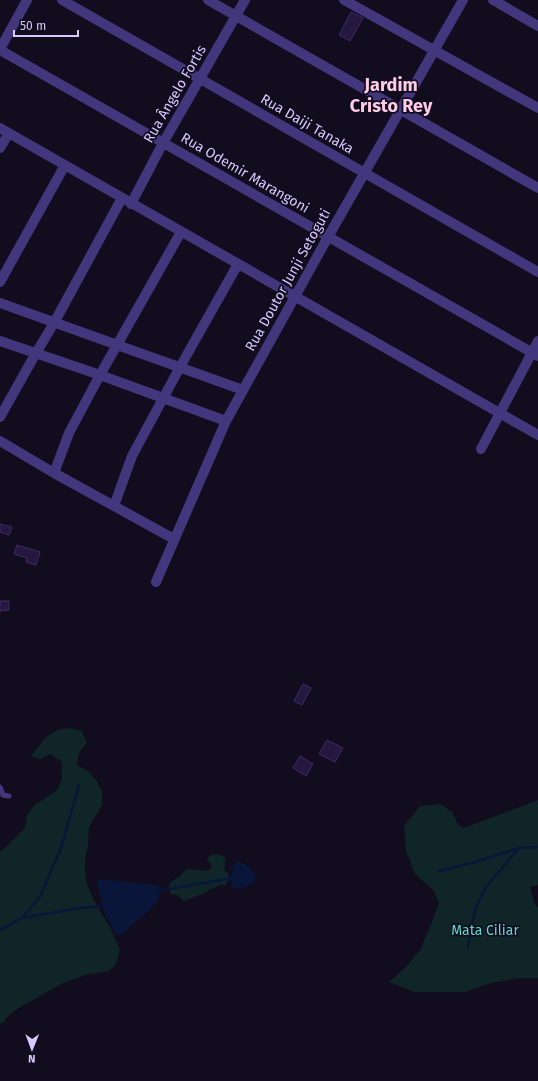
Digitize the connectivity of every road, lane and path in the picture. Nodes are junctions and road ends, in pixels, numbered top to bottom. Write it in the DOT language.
graph roads {
  1 [pos="27,0"];
  2 [pos="62,0"];
  3 [pos="208,0"];
  4 [pos="245,0"];
  5 [pos="344,0"];
  6 [pos="463,0"];
  7 [pos="492,0"];
  8 [pos="236,16"];
  9 [pos="538,26"];
  10 [pos="0,49"];
  11 [pos="434,50"];
  12 [pos="200,79"];
  13 [pos="538,108"];
  14 [pos="400,110"];
  15 [pos="4,131"];
  16 [pos="163,143"];
  17 [pos="0,148"];
  18 [pos="65,165"];
  19 [pos="364,173"];
  20 [pos="538,188"];
  21 [pos="122,198"];
  22 [pos="131,204"];
  23 [pos="181,232"];
  24 [pos="328,237"];
  25 [pos="238,264"];
  26 [pos="538,272"];
  27 [pos="0,282"];
  28 [pos="295,296"];
  29 [pos="0,303"];
  30 [pos="54,322"];
  31 [pos="0,341"];
  32 [pos="538,341"];
  33 [pos="118,345"];
  34 [pos="36,353"];
  35 [pos="535,354"];
  36 [pos="180,367"];
  37 [pos="100,375"];
  38 [pos="243,390"];
  39 [pos="163,398"];
  40 [pos="500,413"];
  41 [pos="0,417"];
  42 [pos="226,421"];
  43 [pos="538,436"];
  44 [pos="0,441"];
  45 [pos="481,448"];
  46 [pos="54,473"];
  47 [pos="114,506"];
  48 [pos="174,539"];
  49 [pos="156,582"];
  50 [pos="0,787"];
  51 [pos="9,796"];
  1 -- 10 [label="street"];
  2 -- 12 [label="street, Rua Daiji Tanaka"];
  3 -- 8 [label="street"];
  4 -- 8 [label="street, Rua Ângelo Fortis"];
  5 -- 11 [label="street"];
  6 -- 11 [label="street, Rua Doutor Junji Setoguti"];
  7 -- 9 [label="street"];
  8 -- 12 [label="street, Rua Ângelo Fortis"];
  8 -- 14 [label="street"];
  10 -- 16 [label="street, Rua Odemir Marangoni"];
  11 -- 13 [label="street"];
  11 -- 14 [label="street, Rua Doutor Junji Setoguti"];
  12 -- 16 [label="street, Rua Ângelo Fortis"];
  12 -- 19 [label="street, Rua Daiji Tanaka"];
  14 -- 19 [label="street, Rua Doutor Junji Setoguti"];
  14 -- 20 [label="street"];
  15 -- 17 [label="street"];
  15 -- 18 [label="street"];
  16 -- 22 [label="street, Rua Ângelo Fortis"];
  16 -- 24 [label="street, Rua Odemir Marangoni"];
  18 -- 21 [label="street"];
  18 -- 27 [label="street"];
  19 -- 24 [label="street, Rua Doutor Junji Setoguti"];
  19 -- 26 [label="street, Rua Daiji Tanaka"];
  21 -- 22 [label="street"];
  21 -- 30 [label="street"];
  22 -- 23 [label="street"];
  23 -- 25 [label="street"];
  23 -- 33 [label="street"];
  24 -- 28 [label="street, Rua Doutor Junji Setoguti"];
  24 -- 35 [label="street, Rua Odemir Marangoni"];
  25 -- 28 [label="street"];
  25 -- 36 [label="street"];
  28 -- 38 [label="street, Rua Doutor Junji Setoguti"];
  28 -- 40 [label="street"];
  29 -- 30 [label="street"];
  30 -- 33 [label="street"];
  30 -- 34 [label="street"];
  31 -- 34 [label="street"];
  32 -- 35 [label="street"];
  33 -- 36 [label="street"];
  33 -- 37 [label="street"];
  34 -- 37 [label="street"];
  34 -- 41 [label="street"];
  35 -- 40 [label="street"];
  36 -- 38 [label="street"];
  36 -- 39 [label="street"];
  37 -- 39 [label="street"];
  37 -- 46 [label="street"];
  38 -- 42 [label="street, Rua Doutor Junji Setoguti"];
  39 -- 42 [label="street"];
  39 -- 47 [label="street"];
  40 -- 43 [label="street"];
  40 -- 45 [label="street"];
  42 -- 48 [label="street, Rua Doutor Junji Setoguti"];
  44 -- 46 [label="street"];
  46 -- 47 [label="street"];
  47 -- 48 [label="street"];
  48 -- 49 [label="street, Rua Doutor Junji Setoguti"];
  50 -- 51 [label="lane"];
}
